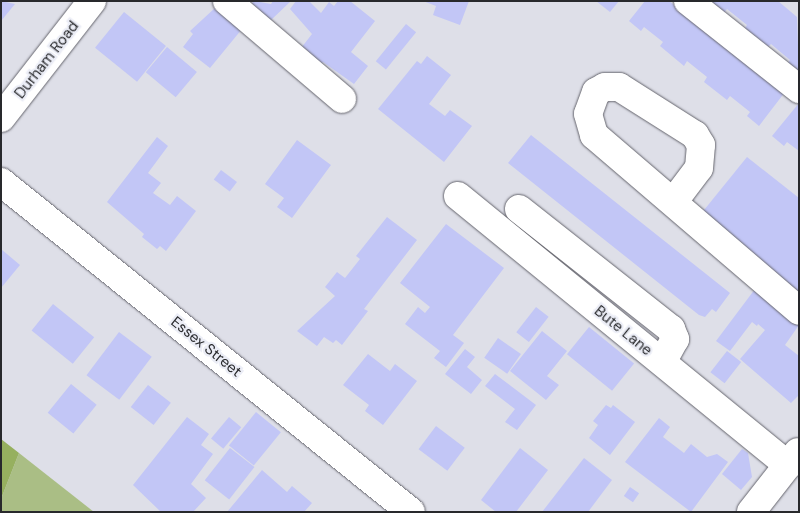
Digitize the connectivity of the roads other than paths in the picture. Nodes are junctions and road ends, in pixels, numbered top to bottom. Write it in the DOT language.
graph roads {
  1 [pos="92,1"];
  2 [pos="228,1"];
  3 [pos="688,1"];
  4 [pos="799,89"];
  5 [pos="342,98"];
  6 [pos="1,118"];
  7 [pos="1,182"];
  8 [pos="458,196"];
  9 [pos="674,201"];
  10 [pos="519,208"];
  11 [pos="542,226"];
  12 [pos="521,248"];
  13 [pos="799,311"];
  14 [pos="662,362"];
  15 [pos="793,459"];
  16 [pos="411,512"];
  17 [pos="751,512"];
  1 -- 6 [label="street, Durham Road"];
  2 -- 5 [label="street"];
  3 -- 4 [label="street"];
  7 -- 16 [label="street, Essex Street"];
  8 -- 12 [label="street, Bute Lane"];
  9 -- 13 [label="street"];
  10 -- 11 [label="street"];
  11 -- 12 [label="street"];
  11 -- 14 [label="street"];
  12 -- 14 [label="street, Bute Lane"];
  14 -- 15 [label="street, Bute Lane"];
  15 -- 17 [label="street"];
}
